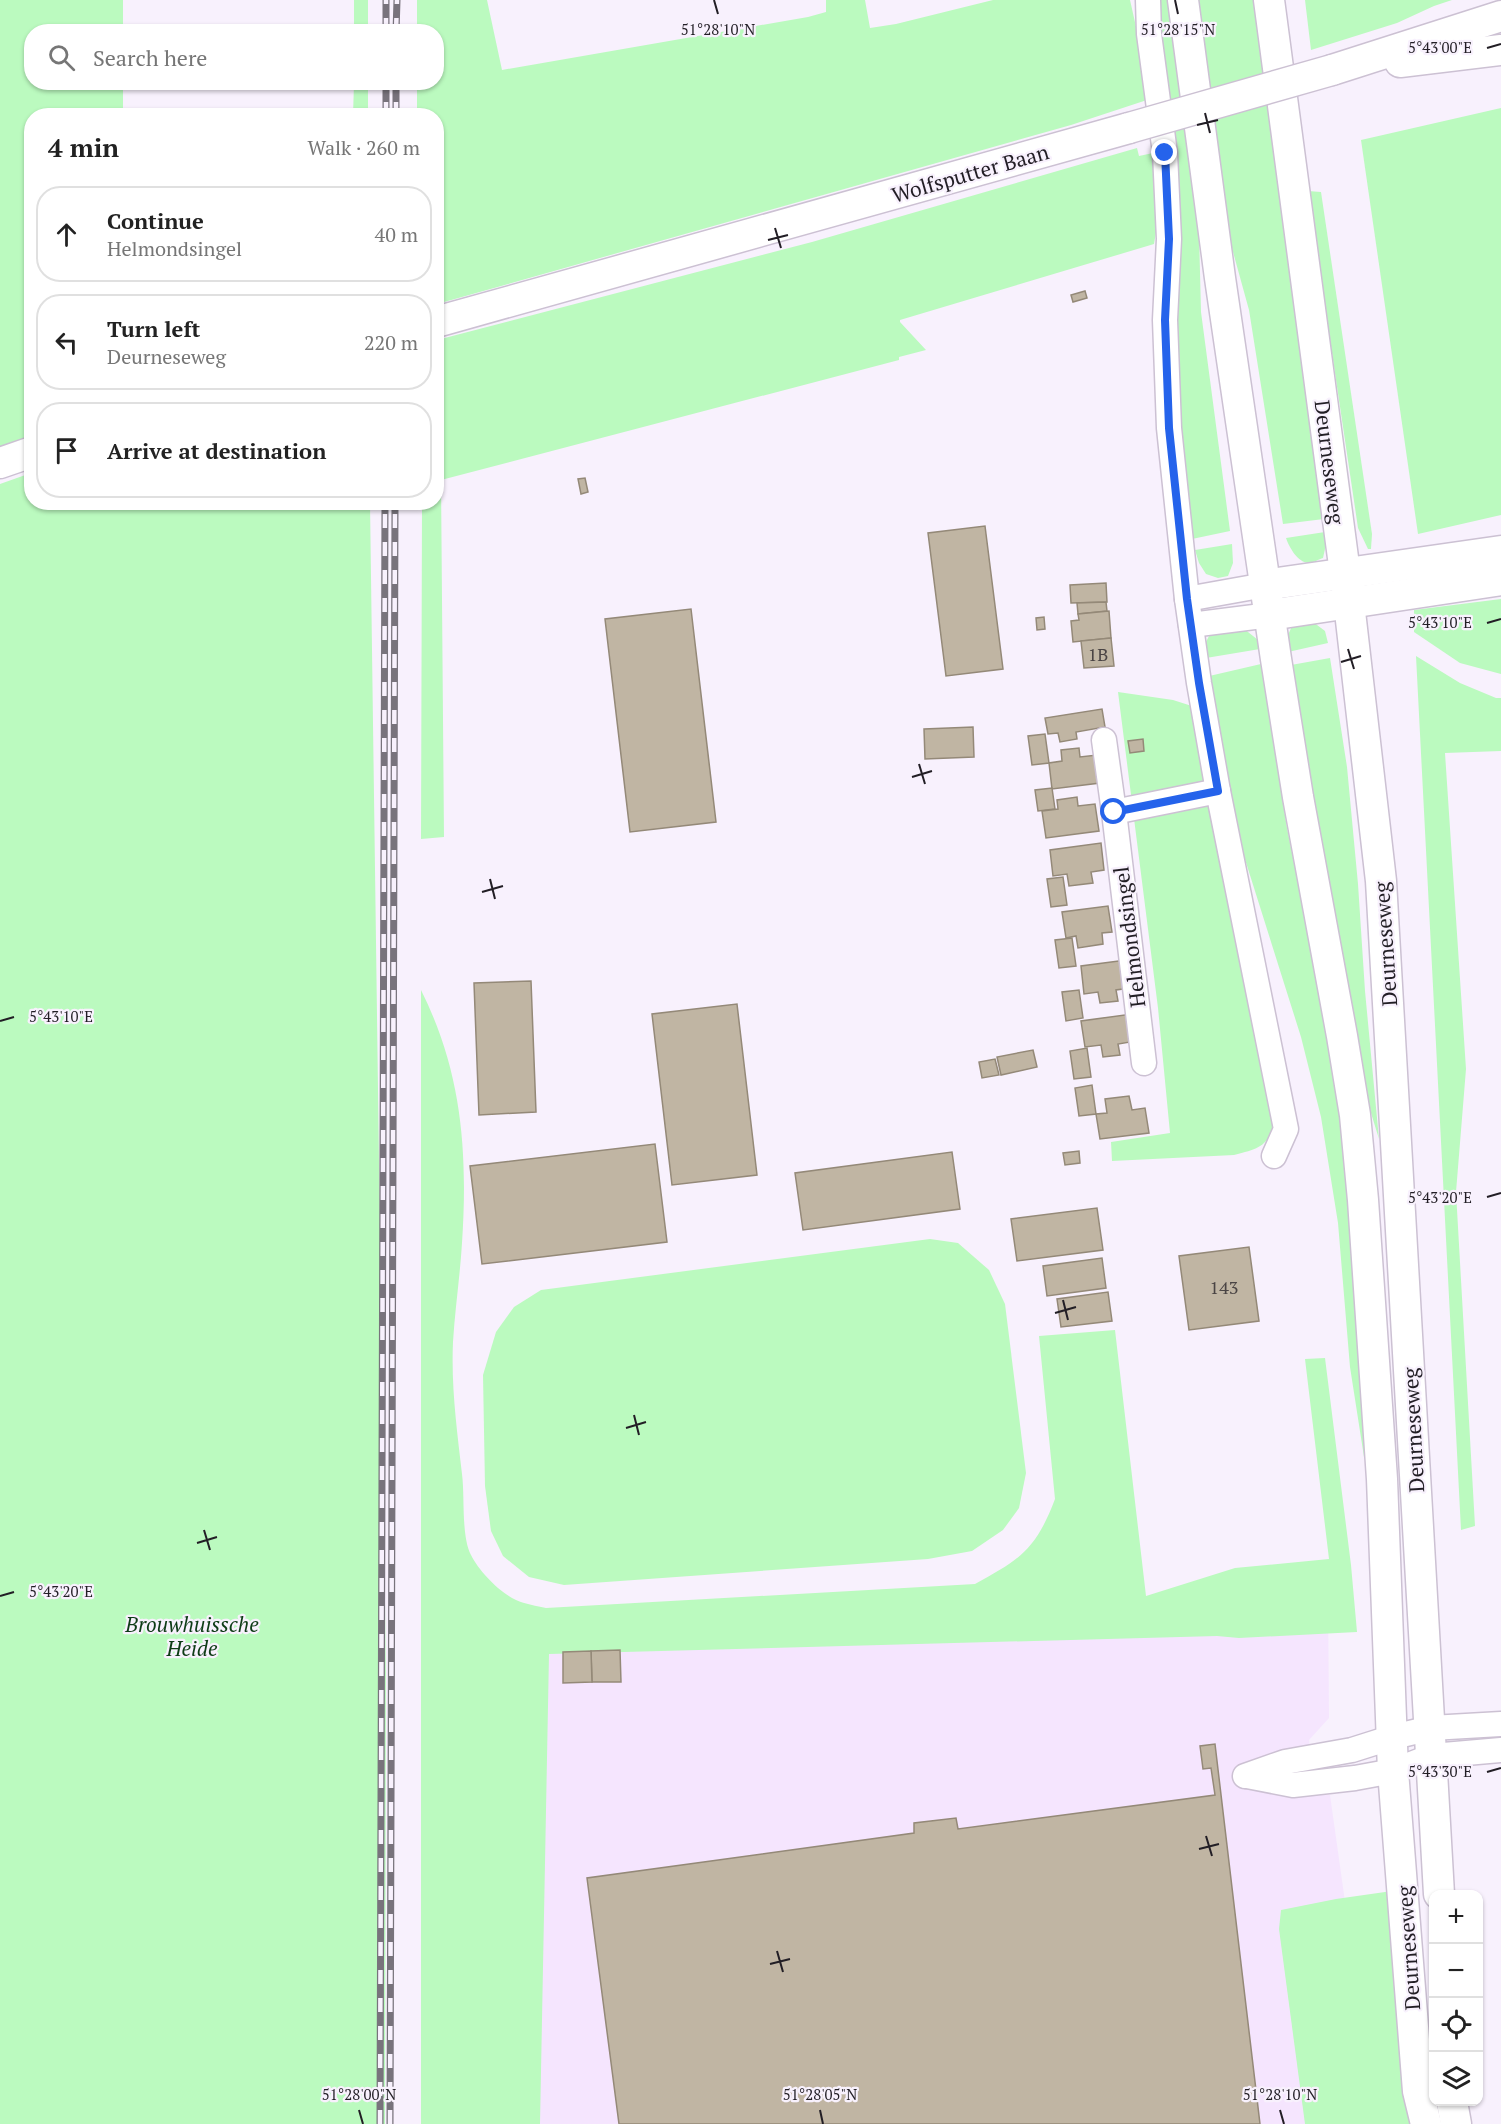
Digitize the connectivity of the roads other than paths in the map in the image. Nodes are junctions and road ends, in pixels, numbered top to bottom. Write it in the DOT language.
graph roads {
  1 [pos="1148,0"];
  2 [pos="1182,0"];
  3 [pos="1269,0"];
  4 [pos="1501,14"];
  5 [pos="1501,50"];
  6 [pos="1332,70"];
  7 [pos="444,320"];
  8 [pos="24,455"];
  9 [pos="0,463"];
  10 [pos="1501,551"];
  11 [pos="1344,573"];
  12 [pos="1501,580"];
  13 [pos="1265,585"];
  14 [pos="1187,599"];
  15 [pos="1349,603"];
  16 [pos="1270,615"];
  17 [pos="1191,625"];
  18 [pos="1104,740"];
  19 [pos="1218,791"];
  20 [pos="1114,812"];
  21 [pos="1144,1063"];
  22 [pos="1274,1156"];
  23 [pos="1501,1724"];
  24 [pos="1393,1737"];
  25 [pos="1432,1742"];
  26 [pos="1501,1750"];
  27 [pos="1393,1770"];
  28 [pos="1439,1890"];
  29 [pos="1453,2106"];
  30 [pos="1426,2124"];
  31 [pos="1456,2124"];
  1 -- 14 [label="street"];
  2 -- 13 [label="main road, Deurneseweg"];
  3 -- 11 [label="main road, Deurneseweg"];
  4 -- 6 [label="main road, Wolfsputter Baan"];
  5 -- 6 [label="main road"];
  6 -- 7 [label="main road, Wolfsputter Baan, bridge"];
  8 -- 9 [label="main road"];
  10 -- 11 [label="main road"];
  11 -- 13 [label="main road"];
  11 -- 15 [label="main road, Deurneseweg"];
  12 -- 15 [label="main road"];
  13 -- 14 [label="street"];
  13 -- 16 [label="main road, Deurneseweg"];
  14 -- 17 [label="street"];
  15 -- 16 [label="main road"];
  15 -- 25 [label="main road, Deurneseweg"];
  16 -- 17 [label="street"];
  16 -- 24 [label="main road, Deurneseweg"];
  17 -- 19 [label="street"];
  18 -- 20 [label="street, Helmondsingel"];
  19 -- 20 [label="street"];
  19 -- 22 [label="street"];
  20 -- 21 [label="street, Helmondsingel"];
  23 -- 25 [label="street"];
  24 -- 25 [label="street"];
  24 -- 27 [label="main road, Deurneseweg"];
  24 -- 27 [label="street"];
  25 -- 26 [label="street"];
  25 -- 27 [label="street"];
  25 -- 28 [label="main road, Deurneseweg"];
  27 -- 30 [label="main road, Deurneseweg"];
  29 -- 31 [label="main road"];
}
